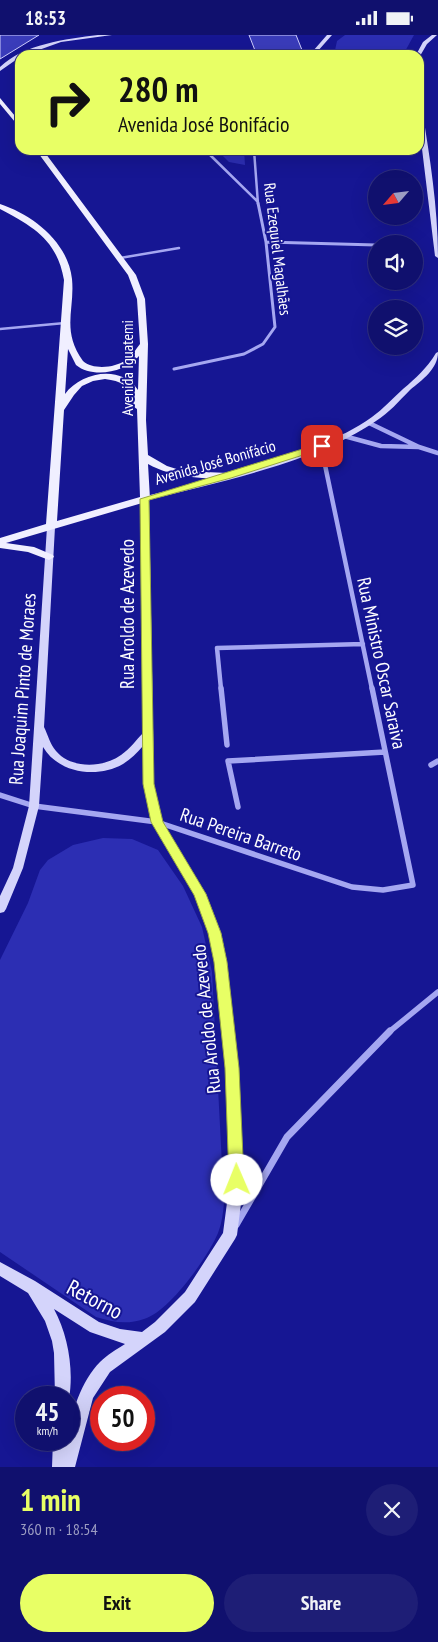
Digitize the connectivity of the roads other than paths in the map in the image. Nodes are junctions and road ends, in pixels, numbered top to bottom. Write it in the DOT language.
graph roads {
  1 [pos="64,35"];
  2 [pos="110,35"];
  3 [pos="429,35"];
  4 [pos="435,35"];
  5 [pos="327,36"];
  6 [pos="75,39"];
  7 [pos="425,43"];
  8 [pos="33,50"];
  9 [pos="316,50"];
  10 [pos="421,50"];
  11 [pos="15,58"];
  12 [pos="0,71"];
  13 [pos="0,100"];
  14 [pos="15,120"];
  15 [pos="424,140"];
  16 [pos="424,154"];
  17 [pos="43,155"];
  18 [pos="210,155"];
  19 [pos="254,155"];
  20 [pos="427,159"];
  21 [pos="258,202"];
  22 [pos="0,206"];
  23 [pos="266,242"];
  24 [pos="368,245"];
  25 [pos="180,248"];
  26 [pos="438,256"];
  27 [pos="120,258"];
  28 [pos="65,324"];
  29 [pos="0,329"];
  30 [pos="144,344"];
  31 [pos="437,358"];
  32 [pos="174,369"];
  33 [pos="59,410"];
  34 [pos="141,420"];
  35 [pos="369,423"];
  36 [pos="344,436"];
  37 [pos="322,446"];
  38 [pos="419,447"];
  39 [pos="438,453"];
  40 [pos="142,456"];
  41 [pos="228,477"];
  42 [pos="145,499"];
  43 [pos="51,527"];
  44 [pos="0,543"];
  45 [pos="49,557"];
  46 [pos="363,644"];
  47 [pos="38,721"];
  48 [pos="146,736"];
  49 [pos="227,745"];
  50 [pos="385,752"];
  51 [pos="438,761"];
  52 [pos="432,765"];
  53 [pos="0,795"];
  54 [pos="34,806"];
  55 [pos="238,807"];
  56 [pos="157,822"];
  57 [pos="413,885"];
  58 [pos="0,909"];
  59 [pos="438,992"];
  60 [pos="230,1235"];
  61 [pos="0,1269"];
  62 [pos="30,1286"];
  63 [pos="144,1339"];
  64 [pos="63,1386"];
  65 [pos="61,1451"];
  66 [pos="60,1467"];
  67 [pos="67,1467"];
  1 -- 6 [label="main road"];
  2 -- 6 [label="main road"];
  3 -- 7 [label="main road"];
  4 -- 7 [label="main road"];
  5 -- 9 [label="main road"];
  6 -- 8 [label="main road"];
  7 -- 10 [label="main road"];
  11 -- 12 [label="main road"];
  13 -- 14 [label="main road"];
  15 -- 20 [label="main road"];
  16 -- 20 [label="main road"];
  17 -- 27 [label="main road, Avenida Iguatemi"];
  18 -- 21 [label="street"];
  19 -- 21 [label="street, Rua Ezequiel Magalhães"];
  20 -- 26 [label="main road"];
  21 -- 23 [label="street, Rua Ezequiel Magalhães"];
  22 -- 28 [label="main road"];
  23 -- 24 [label="street"];
  23 -- 32 [label="street, Rua Ezequiel Magalhães"];
  25 -- 27 [label="lane"];
  27 -- 30 [label="main road, Avenida Iguatemi"];
  28 -- 29 [label="lane"];
  28 -- 30 [label="main road"];
  28 -- 33 [label="main road"];
  30 -- 34 [label="main road, Avenida Iguatemi"];
  31 -- 35 [label="main road, Avenida José Bonifácio"];
  33 -- 34 [label="main road"];
  33 -- 43 [label="main road"];
  34 -- 40 [label="main road, Avenida Iguatemi"];
  35 -- 36 [label="main road, Avenida José Bonifácio"];
  35 -- 38 [label="street"];
  36 -- 37 [label="main road, Avenida José Bonifácio"];
  36 -- 38 [label="street"];
  37 -- 41 [label="main road, Avenida José Bonifácio"];
  37 -- 46 [label="street, Rua Ministro Oscar Saraiva"];
  38 -- 39 [label="street"];
  40 -- 41 [label="main road"];
  40 -- 42 [label="main road, Avenida Iguatemi"];
  41 -- 42 [label="main road, Avenida José Bonifácio"];
  42 -- 43 [label="main road, Avenida José Bonifácio"];
  42 -- 48 [label="main road, Rua Aroldo de Azevedo"];
  43 -- 44 [label="main road, Avenida José Bonifácio"];
  43 -- 45 [label="main road, Rua Joaquim Pinto de Moraes"];
  44 -- 45 [label="main road"];
  45 -- 47 [label="main road, Rua Joaquim Pinto de Moraes"];
  46 -- 49 [label="street"];
  46 -- 50 [label="street, Rua Ministro Oscar Saraiva"];
  47 -- 48 [label="main road"];
  47 -- 54 [label="main road, Rua Joaquim Pinto de Moraes"];
  48 -- 56 [label="main road, Rua Aroldo de Azevedo"];
  50 -- 55 [label="street"];
  50 -- 57 [label="street, Rua Ministro Oscar Saraiva"];
  51 -- 52 [label="street"];
  53 -- 54 [label="street, Rua Pereira Barreto"];
  54 -- 56 [label="street, Rua Pereira Barreto"];
  54 -- 58 [label="main road, Rua Joaquim Pinto de Moraes"];
  56 -- 57 [label="street, Rua Pereira Barreto"];
  56 -- 60 [label="main road, Rua Aroldo de Azevedo"];
  59 -- 60 [label="street"];
  60 -- 63 [label="main road, Rua Aroldo de Azevedo"];
  61 -- 62 [label="main road"];
  62 -- 63 [label="main road, Retorno"];
  62 -- 64 [label="main road"];
  63 -- 67 [label="main road, Rua Aroldo de Azevedo"];
  65 -- 66 [label="main road"];
}
